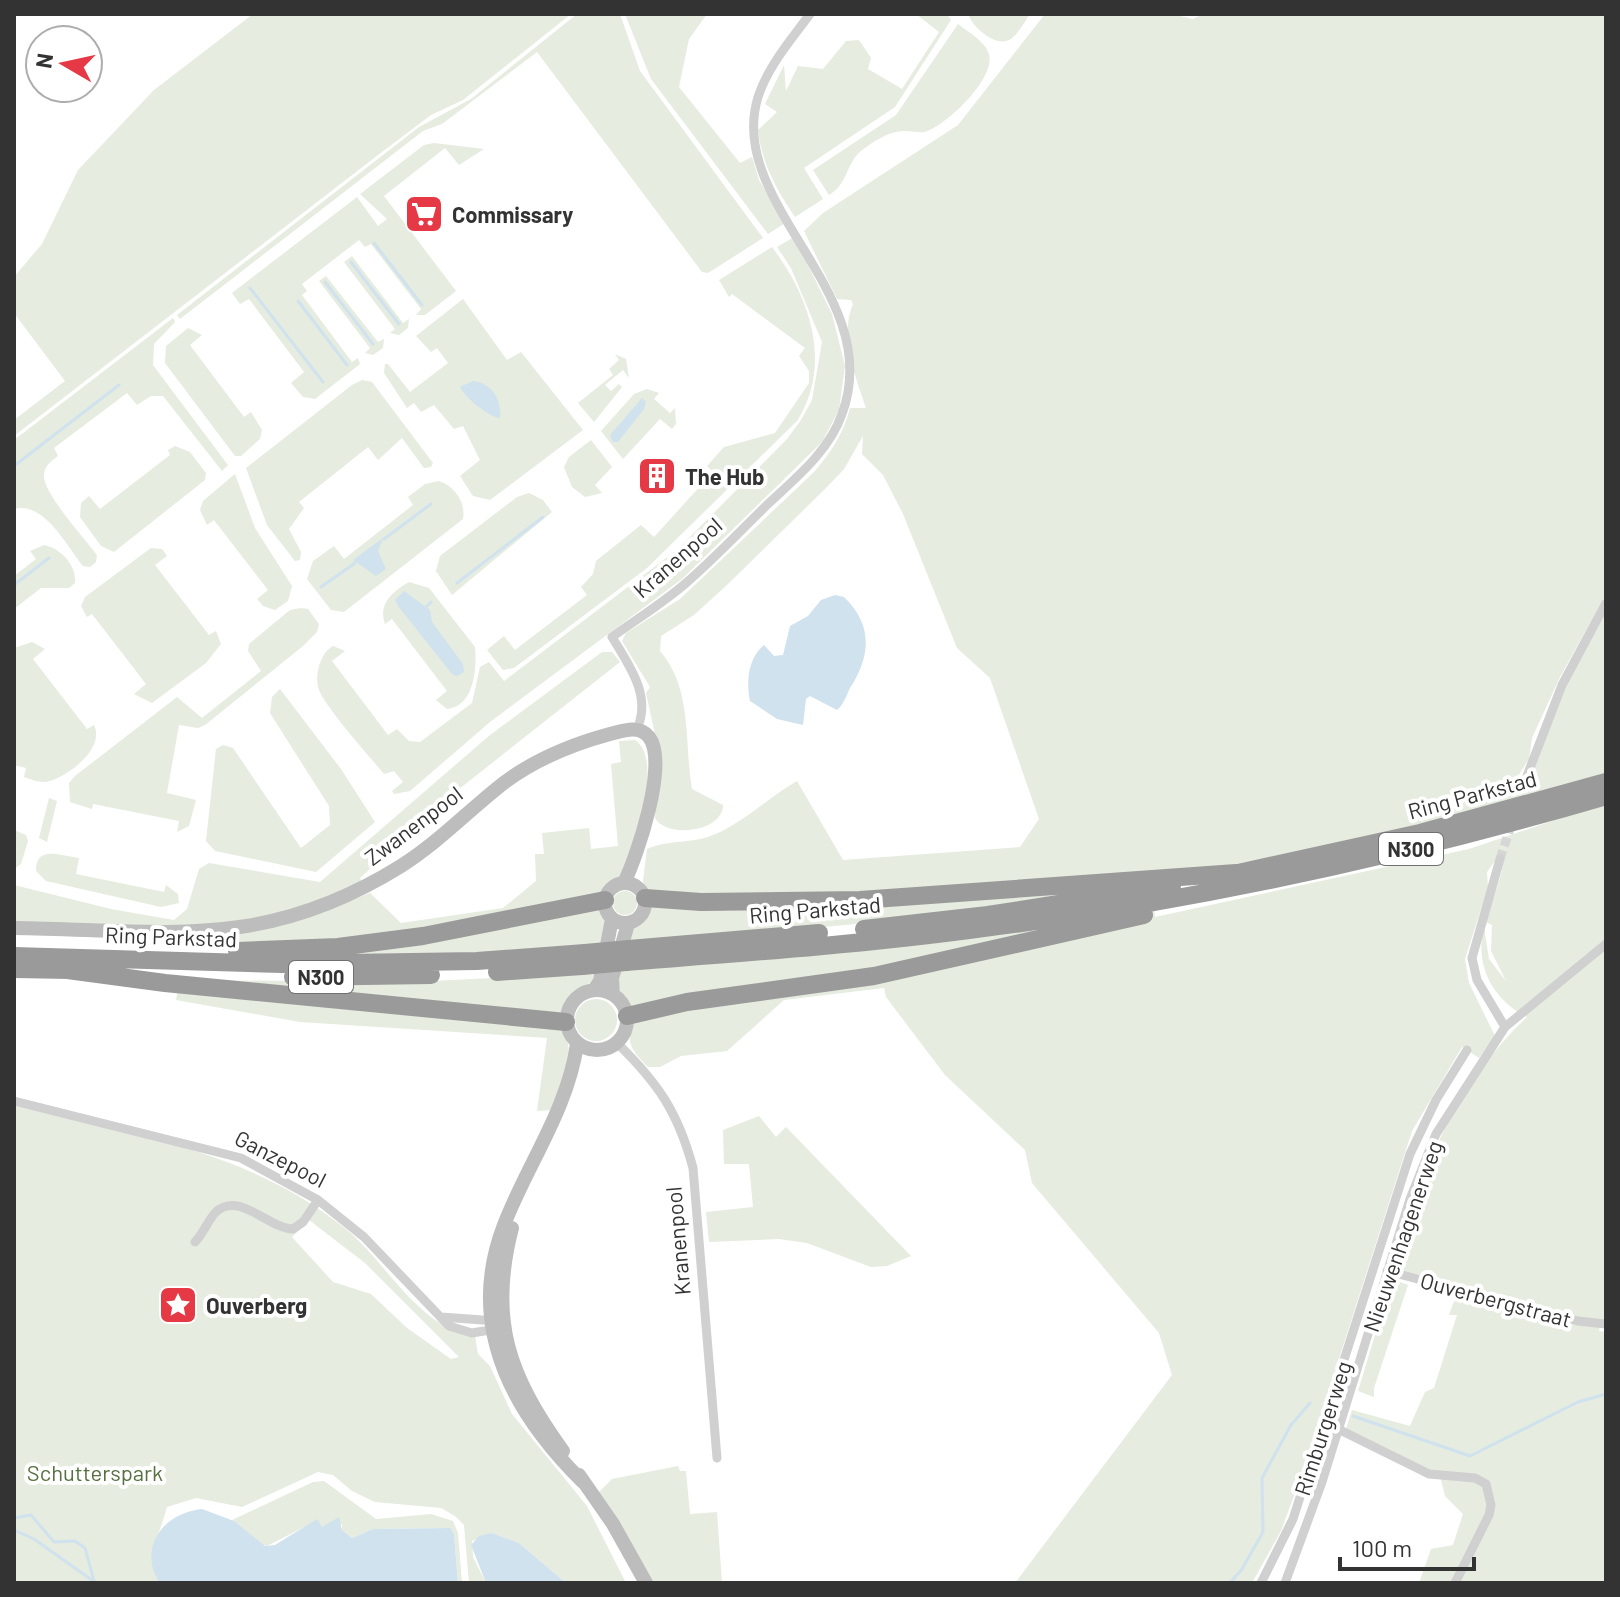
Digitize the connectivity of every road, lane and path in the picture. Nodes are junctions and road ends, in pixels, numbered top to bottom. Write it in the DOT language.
graph roads {
  1 [pos="810,14"];
  2 [pos="1606,603"];
  3 [pos="637,729"];
  4 [pos="1525,781"];
  5 [pos="1606,782"];
  6 [pos="1606,796"];
  7 [pos="1500,859"];
  8 [pos="1245,879"];
  9 [pos="634,889"];
  10 [pos="605,900"];
  11 [pos="612,919"];
  12 [pos="628,924"];
  13 [pos="14,928"];
  14 [pos="1606,944"];
  15 [pos="14,956"];
  16 [pos="86,958"];
  17 [pos="583,959"];
  18 [pos="14,969"];
  19 [pos="60,969"];
  20 [pos="594,990"];
  21 [pos="613,994"];
  22 [pos="627,1016"];
  23 [pos="566,1022"];
  24 [pos="1505,1027"];
  25 [pos="617,1043"];
  26 [pos="584,1047"];
  27 [pos="1467,1050"];
  28 [pos="14,1101"];
  29 [pos="318,1200"];
  30 [pos="195,1242"];
  31 [pos="1387,1271"];
  32 [pos="497,1324"];
  33 [pos="1606,1324"];
  34 [pos="1338,1429"];
  35 [pos="717,1458"];
  36 [pos="646,1583"];
  37 [pos="1261,1583"];
  38 [pos="1285,1583"];
  39 [pos="1455,1583"];
  1 -- 3 [label="street, Kranenpool"];
  2 -- 4 [label="street"];
  3 -- 9 [label="main road"];
  3 -- 13 [label="main road, Zwanenpool"];
  5 -- 8 [label="highway, Ring Parkstad / N300"];
  6 -- 8 [label="highway, Ring Parkstad / N300"];
  7 -- 24 [label="street"];
  8 -- 9 [label="highway, N300"];
  8 -- 17 [label="highway, Ring Parkstad / N300, bridge"];
  8 -- 22 [label="highway, N300"];
  9 -- 10 [label="main road"];
  9 -- 12 [label="main road"];
  10 -- 11 [label="main road"];
  10 -- 16 [label="highway, N300"];
  11 -- 12 [label="main road"];
  11 -- 20 [label="main road"];
  12 -- 21 [label="main road"];
  14 -- 24 [label="street, Nieuwenhagenerweg"];
  15 -- 16 [label="highway, Ring Parkstad / N300"];
  16 -- 17 [label="highway, Ring Parkstad / N300"];
  17 -- 19 [label="highway, Ring Parkstad / N300"];
  18 -- 19 [label="highway, Ring Parkstad / N300"];
  19 -- 23 [label="highway, N300"];
  20 -- 21 [label="main road"];
  20 -- 23 [label="main road"];
  21 -- 22 [label="main road"];
  22 -- 25 [label="main road"];
  23 -- 26 [label="main road"];
  24 -- 31 [label="street, Nieuwenhagenerweg"];
  25 -- 26 [label="main road"];
  25 -- 35 [label="street, Kranenpool"];
  26 -- 32 [label="main road"];
  27 -- 37 [label="street, Rimburgerweg"];
  28 -- 29 [label="street, Ganzepool"];
  29 -- 30 [label="street"];
  29 -- 32 [label="street, Ganzepool"];
  31 -- 33 [label="street, Ouverbergstraat"];
  31 -- 34 [label="street, Nieuwenhagenerweg"];
  32 -- 36 [label="main road"];
  34 -- 38 [label="street, Nieuwenhagenerweg"];
  34 -- 39 [label="street"];
}
